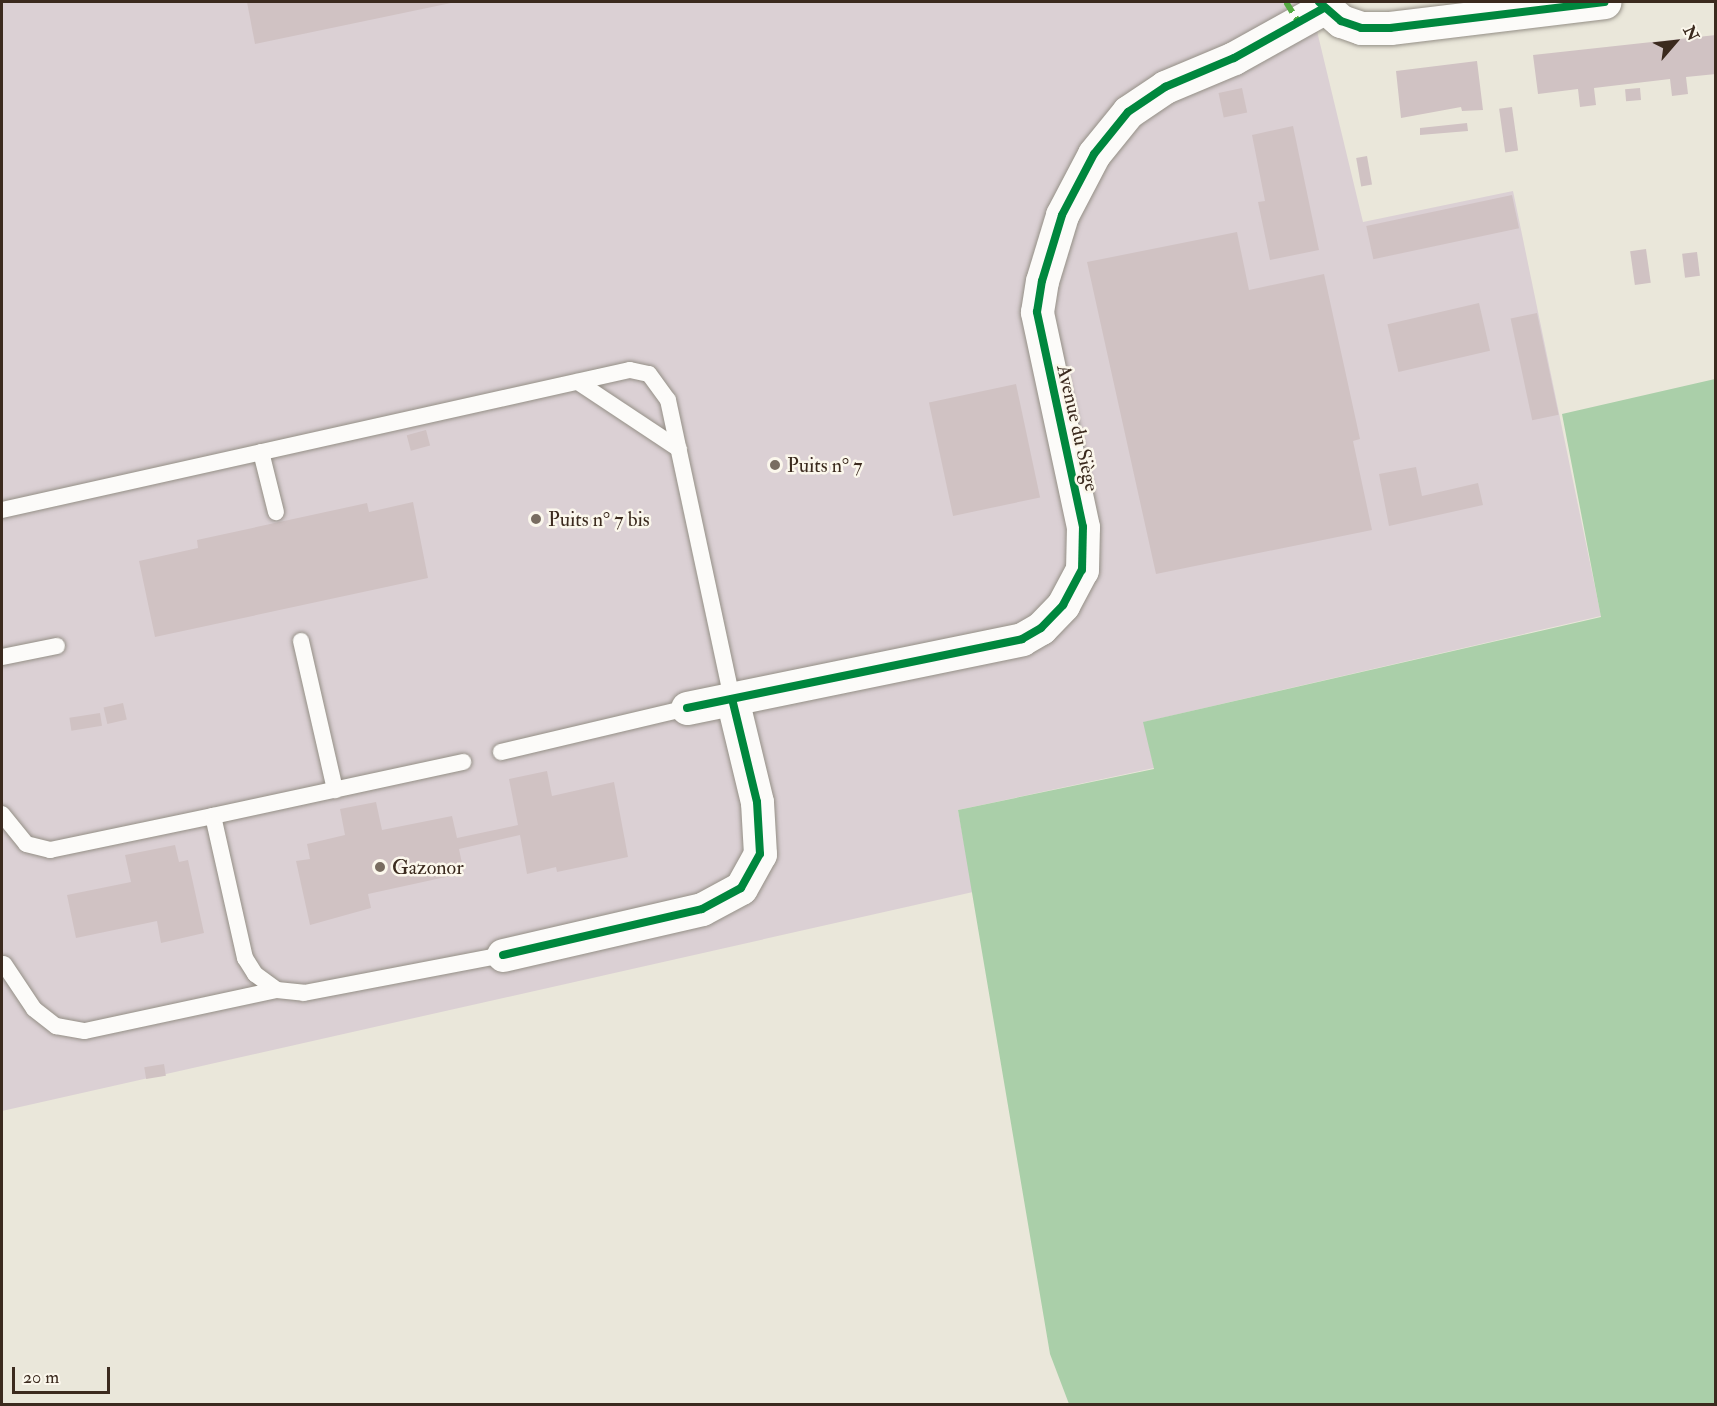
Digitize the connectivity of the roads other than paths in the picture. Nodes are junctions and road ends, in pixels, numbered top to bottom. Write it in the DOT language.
graph roads {
  1 [pos="1604,2"];
  2 [pos="1321,5"];
  3 [pos="578,382"];
  4 [pos="679,449"];
  5 [pos="261,452"];
  6 [pos="2,510"];
  7 [pos="276,512"];
  8 [pos="301,641"];
  9 [pos="57,646"];
  10 [pos="2,657"];
  11 [pos="732,699"];
  12 [pos="687,708"];
  13 [pos="501,752"];
  14 [pos="463,762"];
  15 [pos="335,790"];
  16 [pos="2,814"];
  17 [pos="213,816"];
  18 [pos="503,955"];
  19 [pos="4,964"];
  20 [pos="278,990"];
  1 -- 2 [label="street"];
  2 -- 11 [label="street, Avenue du Siège"];
  3 -- 4 [label="lane"];
  3 -- 4 [label="lane"];
  3 -- 5 [label="lane"];
  4 -- 11 [label="lane"];
  5 -- 6 [label="lane"];
  5 -- 7 [label="lane"];
  8 -- 15 [label="lane"];
  9 -- 10 [label="lane"];
  11 -- 12 [label="street, Avenue du Siège"];
  11 -- 18 [label="street"];
  12 -- 13 [label="lane"];
  14 -- 15 [label="lane"];
  15 -- 17 [label="lane"];
  16 -- 17 [label="lane"];
  17 -- 20 [label="lane"];
  18 -- 20 [label="lane"];
  19 -- 20 [label="lane"];
}
